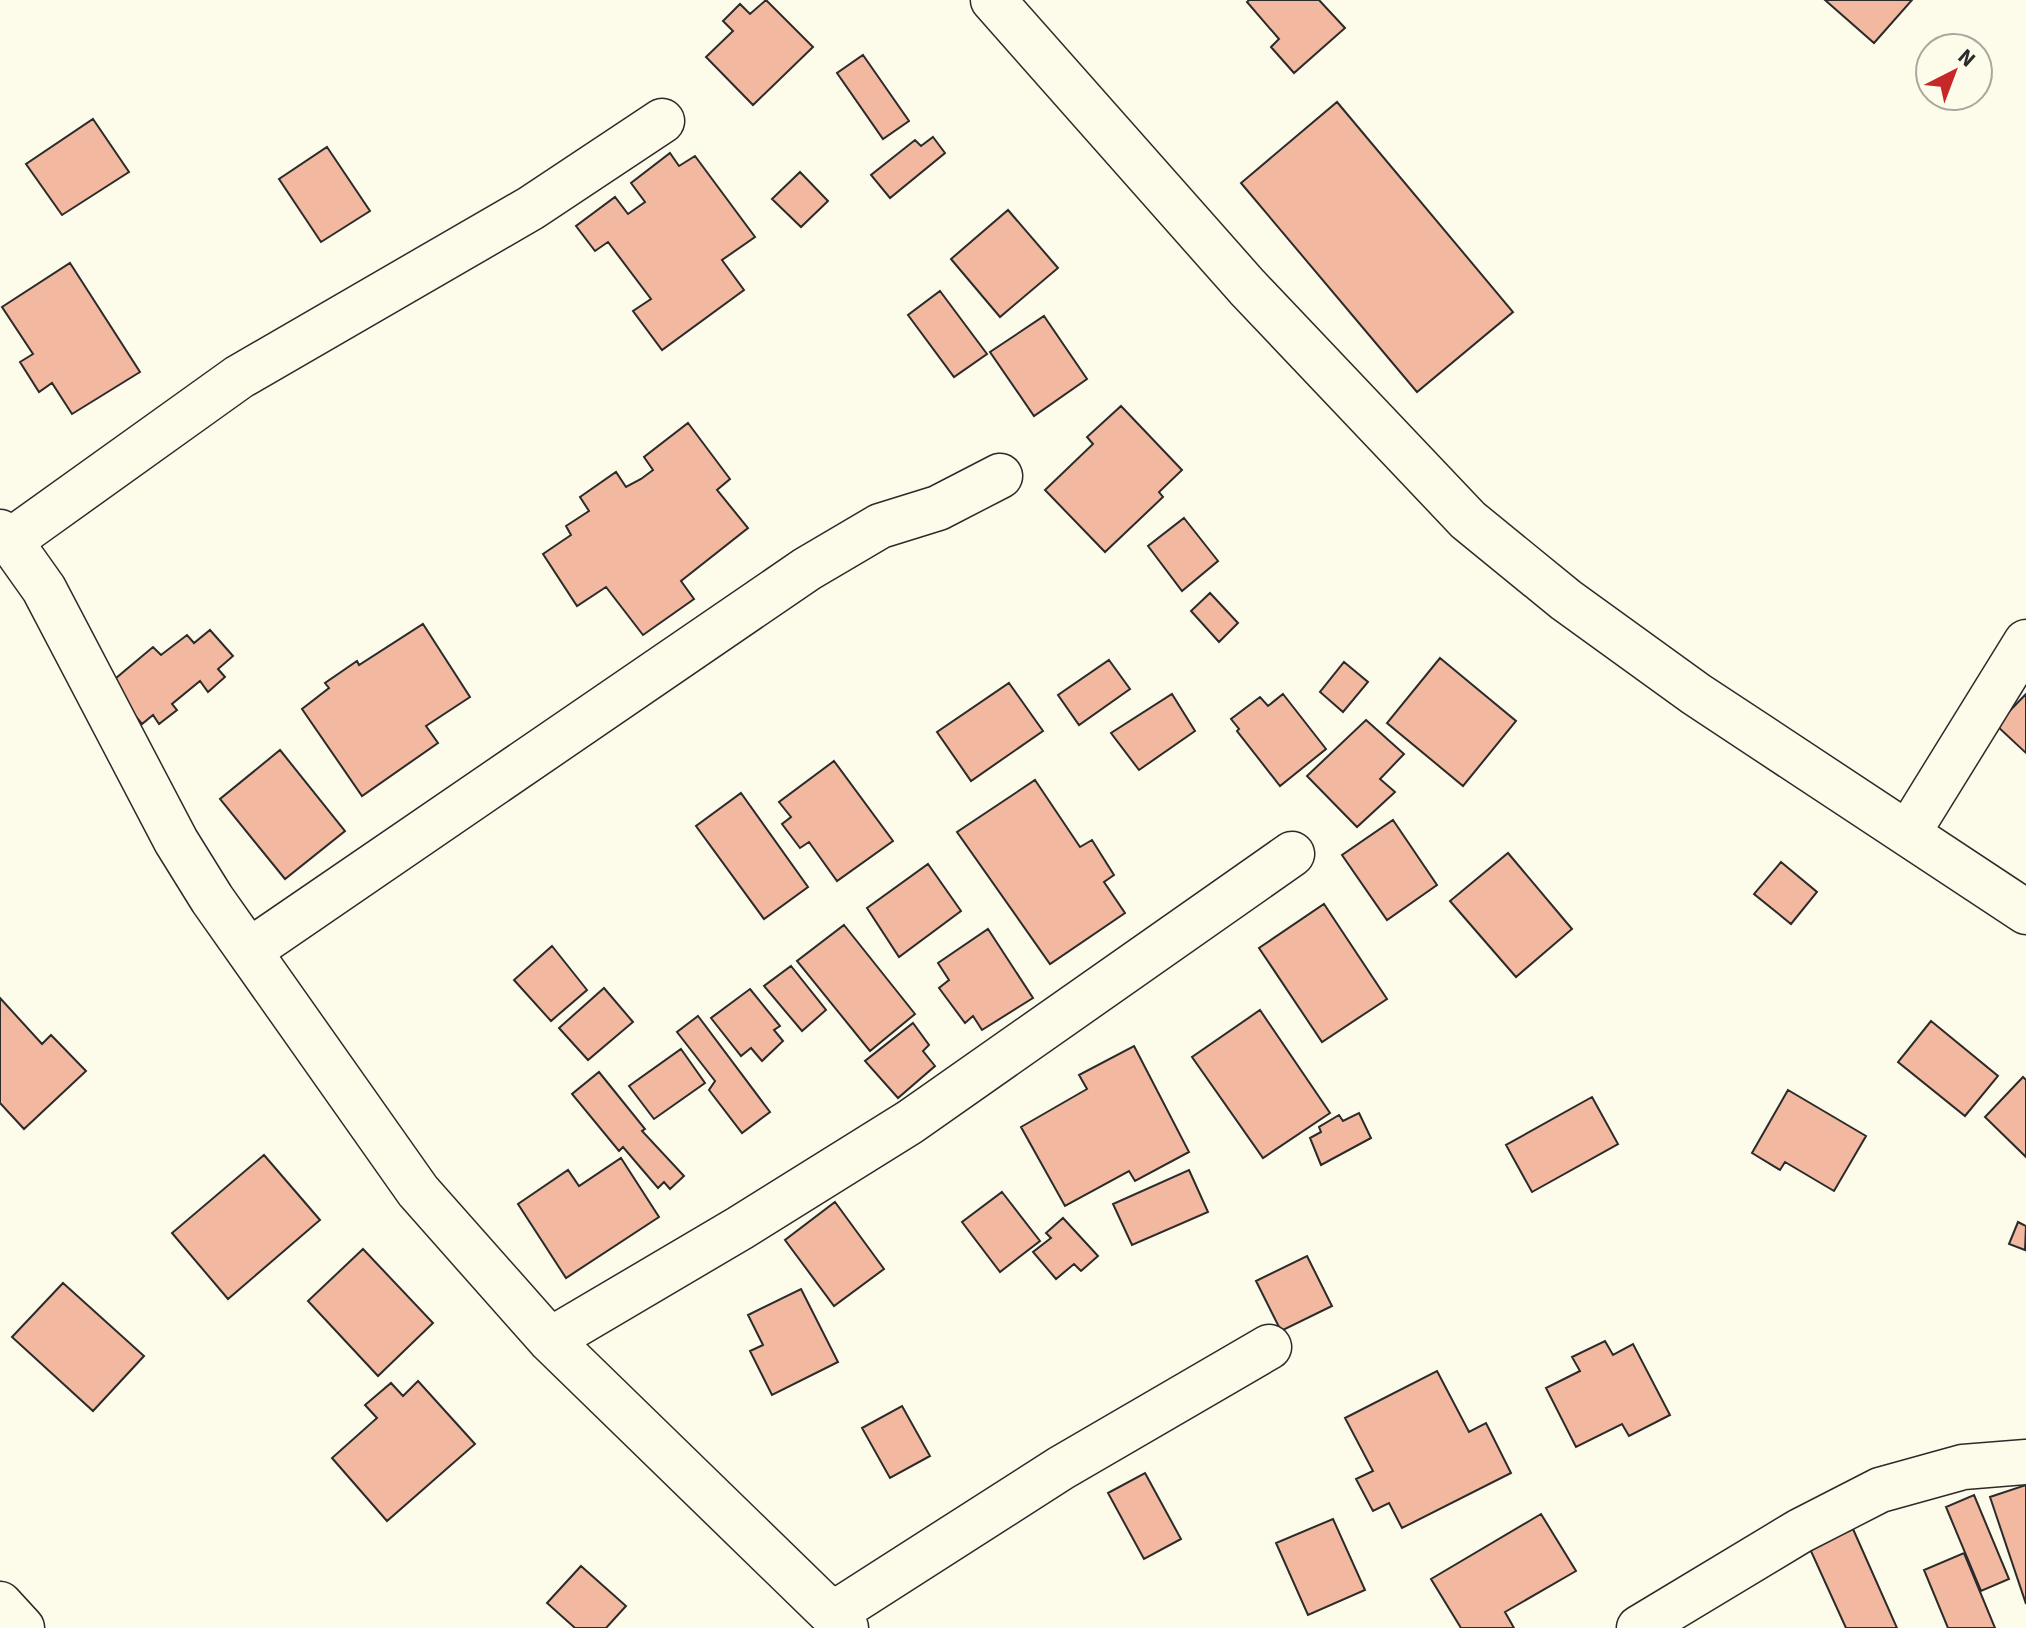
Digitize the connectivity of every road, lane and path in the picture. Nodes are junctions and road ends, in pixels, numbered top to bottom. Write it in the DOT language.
graph roads {
  1 [pos="993,0"];
  2 [pos="662,121"];
  3 [pos="1000,476"];
  4 [pos="5,537"];
  5 [pos="2026,642"];
  6 [pos="1908,833"];
  7 [pos="1292,854"];
  8 [pos="2026,912"];
  9 [pos="249,951"];
  10 [pos="550,1340"];
  11 [pos="1269,1347"];
  12 [pos="2026,1462"];
  13 [pos="0,1604"];
  14 [pos="839,1621"];
  15 [pos="22,1628"];
  16 [pos="1639,1628"];
  1 -- 6 [label="street"];
  2 -- 4 [label="street"];
  3 -- 9 [label="street"];
  4 -- 9 [label="street"];
  5 -- 6 [label="street"];
  6 -- 8 [label="street"];
  7 -- 10 [label="street"];
  9 -- 10 [label="street"];
  10 -- 14 [label="street"];
  11 -- 14 [label="street"];
  12 -- 16 [label="street"];
  13 -- 15 [label="street"];
}
